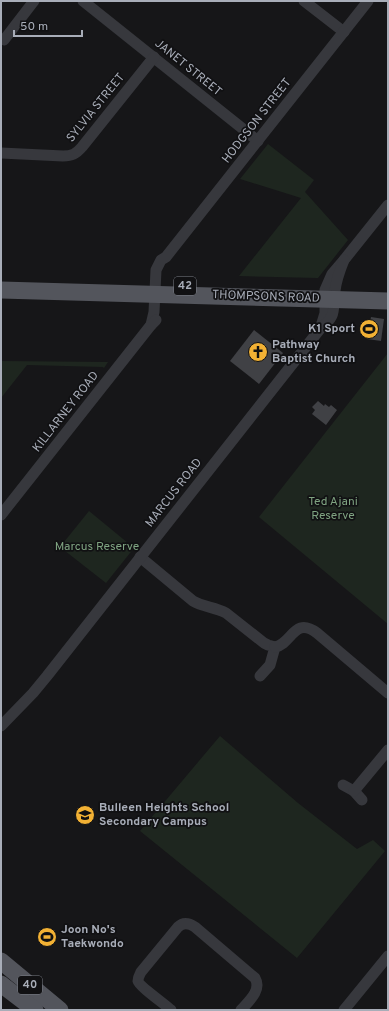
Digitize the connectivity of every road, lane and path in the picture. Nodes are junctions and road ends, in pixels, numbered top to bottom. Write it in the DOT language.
graph roads {
  1 [pos="34,1"];
  2 [pos="83,1"];
  3 [pos="304,1"];
  4 [pos="368,1"];
  5 [pos="344,32"];
  6 [pos="4,40"];
  7 [pos="154,57"];
  8 [pos="258,141"];
  9 [pos="1,153"];
  10 [pos="388,205"];
  11 [pos="1,282"];
  12 [pos="1,290"];
  13 [pos="158,290"];
  14 [pos="388,292"];
  15 [pos="330,295"];
  16 [pos="388,301"];
  17 [pos="1,515"];
  18 [pos="140,557"];
  19 [pos="275,647"];
  20 [pos="260,676"];
  21 [pos="388,692"];
  22 [pos="1,726"];
  23 [pos="388,750"];
  24 [pos="343,785"];
  25 [pos="354,791"];
  26 [pos="362,800"];
  27 [pos="388,956"];
  28 [pos="1,961"];
  29 [pos="1,984"];
  30 [pos="35,1010"];
  31 [pos="60,1010"];
  32 [pos="171,1010"];
  33 [pos="242,1010"];
  34 [pos="344,1010"];
  1 -- 6 [label="street"];
  2 -- 7 [label="street, JANET STREET"];
  3 -- 5 [label="street"];
  4 -- 5 [label="street, HODGSON STREET"];
  5 -- 8 [label="street, HODGSON STREET"];
  7 -- 8 [label="street, JANET STREET"];
  7 -- 9 [label="street, SYLVIA STREET"];
  8 -- 13 [label="street, HODGSON STREET"];
  10 -- 15 [label="street, MARCUS ROAD"];
  11 -- 13 [label="main road, THOMPSONS ROAD / 42"];
  12 -- 13 [label="main road, THOMPSONS ROAD / 42"];
  13 -- 15 [label="main road, THOMPSONS ROAD / 42"];
  13 -- 17 [label="street, KILLARNEY ROAD"];
  14 -- 15 [label="main road, THOMPSONS ROAD / 42"];
  15 -- 16 [label="main road, THOMPSONS ROAD / 42"];
  15 -- 18 [label="street, MARCUS ROAD"];
  18 -- 19 [label="street"];
  18 -- 22 [label="street, MARCUS ROAD"];
  19 -- 20 [label="street"];
  19 -- 21 [label="street"];
  23 -- 25 [label="street"];
  24 -- 25 [label="street"];
  25 -- 26 [label="street"];
  27 -- 34 [label="street"];
  28 -- 31 [label="main road, 40"];
  29 -- 30 [label="main road, 40"];
  32 -- 33 [label="street"];
}
